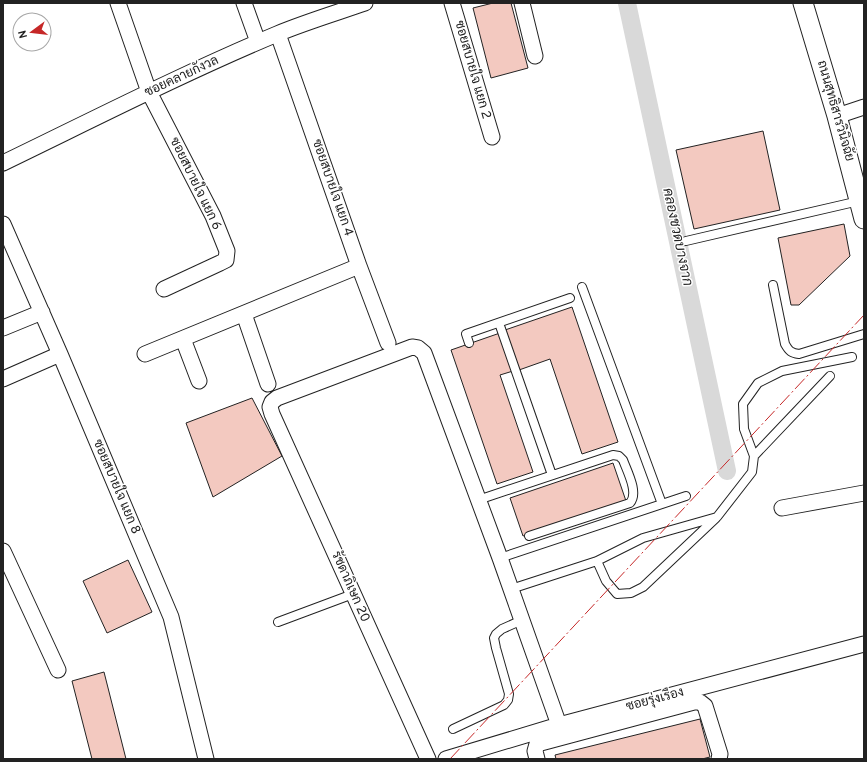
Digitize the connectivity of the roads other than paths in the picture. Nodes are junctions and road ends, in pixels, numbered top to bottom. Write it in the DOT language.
graph roads {
  1 [pos="118,3"];
  2 [pos="244,3"];
  3 [pos="365,3"];
  4 [pos="452,3"];
  5 [pos="522,3"];
  6 [pos="803,3"];
  7 [pos="278,34"];
  8 [pos="258,42"];
  9 [pos="535,56"];
  10 [pos="149,92"];
  11 [pos="864,107"];
  12 [pos="837,116"];
  13 [pos="492,137"];
  14 [pos="3,163"];
  15 [pos="860,201"];
  16 [pos="864,220"];
  17 [pos="3,224"];
  18 [pos="686,241"];
  19 [pos="359,266"];
  20 [pos="773,285"];
  21 [pos="582,287"];
  22 [pos="164,289"];
  23 [pos="570,298"];
  24 [pos="42,312"];
  25 [pos="244,314"];
  26 [pos="499,323"];
  27 [pos="3,328"];
  28 [pos="864,334"];
  29 [pos="183,339"];
  30 [pos="388,342"];
  31 [pos="469,344"];
  32 [pos="60,354"];
  33 [pos="146,354"];
  34 [pos="852,357"];
  35 [pos="830,376"];
  36 [pos="3,379"];
  37 [pos="199,381"];
  38 [pos="268,384"];
  39 [pos="754,456"];
  40 [pos="552,475"];
  41 [pos="864,493"];
  42 [pos="686,496"];
  43 [pos="478,500"];
  44 [pos="662,504"];
  45 [pos="782,508"];
  46 [pos="717,517"];
  47 [pos="529,536"];
  48 [pos="3,551"];
  49 [pos="500,558"];
  50 [pos="597,561"];
  51 [pos="511,589"];
  52 [pos="353,594"];
  53 [pos="522,620"];
  54 [pos="278,622"];
  55 [pos="864,644"];
  56 [pos="58,670"];
  57 [pos="558,725"];
  58 [pos="453,729"];
  59 [pos="206,759"];
  60 [pos="428,759"];
  61 [pos="446,759"];
  62 [pos="537,759"];
  63 [pos="719,759"];
  1 -- 10 [label="street"];
  2 -- 8 [label="street"];
  3 -- 7 [label="street, ซอยคลายกังวล"];
  4 -- 13 [label="street, ซอยสบายใจ แยก 2"];
  5 -- 9 [label="street"];
  6 -- 12 [label="street, ถนนสุทธิสารวินิจฉัย"];
  7 -- 8 [label="street, ซอยคลายกังวล"];
  7 -- 19 [label="street, ซอยสบายใจ แยก 4"];
  8 -- 10 [label="street, ซอยคลายกังวล"];
  10 -- 14 [label="street, ซอยคลายกังวล"];
  10 -- 22 [label="street, ซอยสบายใจ แยก 6"];
  11 -- 12 [label="street"];
  12 -- 15 [label="street, ถนนสุทธิสารวินิจฉัย"];
  15 -- 16 [label="street, ถนนสุทธิสารวินิจฉัย"];
  15 -- 18 [label="lane"];
  17 -- 24 [label="street, ซอยสบายใจ แยก 8"];
  19 -- 25 [label="street"];
  19 -- 30 [label="street, ซอยสบายใจ แยก 4"];
  20 -- 28 [label="lane"];
  21 -- 44 [label="lane"];
  23 -- 26 [label="lane"];
  24 -- 27 [label="street"];
  24 -- 32 [label="street, ซอยสบายใจ แยก 8"];
  25 -- 29 [label="street"];
  25 -- 38 [label="street"];
  26 -- 31 [label="lane"];
  26 -- 40 [label="lane"];
  29 -- 33 [label="street"];
  29 -- 37 [label="street"];
  32 -- 36 [label="street"];
  32 -- 59 [label="street, ซอยสบายใจ แยก 8"];
  34 -- 39 [label="lane"];
  35 -- 39 [label="lane"];
  39 -- 46 [label="lane"];
  40 -- 43 [label="lane"];
  40 -- 47 [label="lane"];
  41 -- 45 [label="street"];
  42 -- 44 [label="lane"];
  43 -- 49 [label="street"];
  43 -- 52 [label="street, รัชดาภิเษก 20"];
  44 -- 49 [label="lane"];
  46 -- 50 [label="lane"];
  46 -- 50 [label="lane"];
  48 -- 56 [label="street"];
  49 -- 51 [label="street"];
  50 -- 51 [label="lane"];
  51 -- 53 [label="street"];
  52 -- 54 [label="lane"];
  52 -- 60 [label="street, รัชดาภิเษก 20"];
  53 -- 57 [label="street"];
  53 -- 58 [label="lane"];
  55 -- 57 [label="street, ซอยรุ่งเรือง"];
  57 -- 61 [label="street, ซอยรุ่งเรือง"];
  62 -- 63 [label="street"];
}
